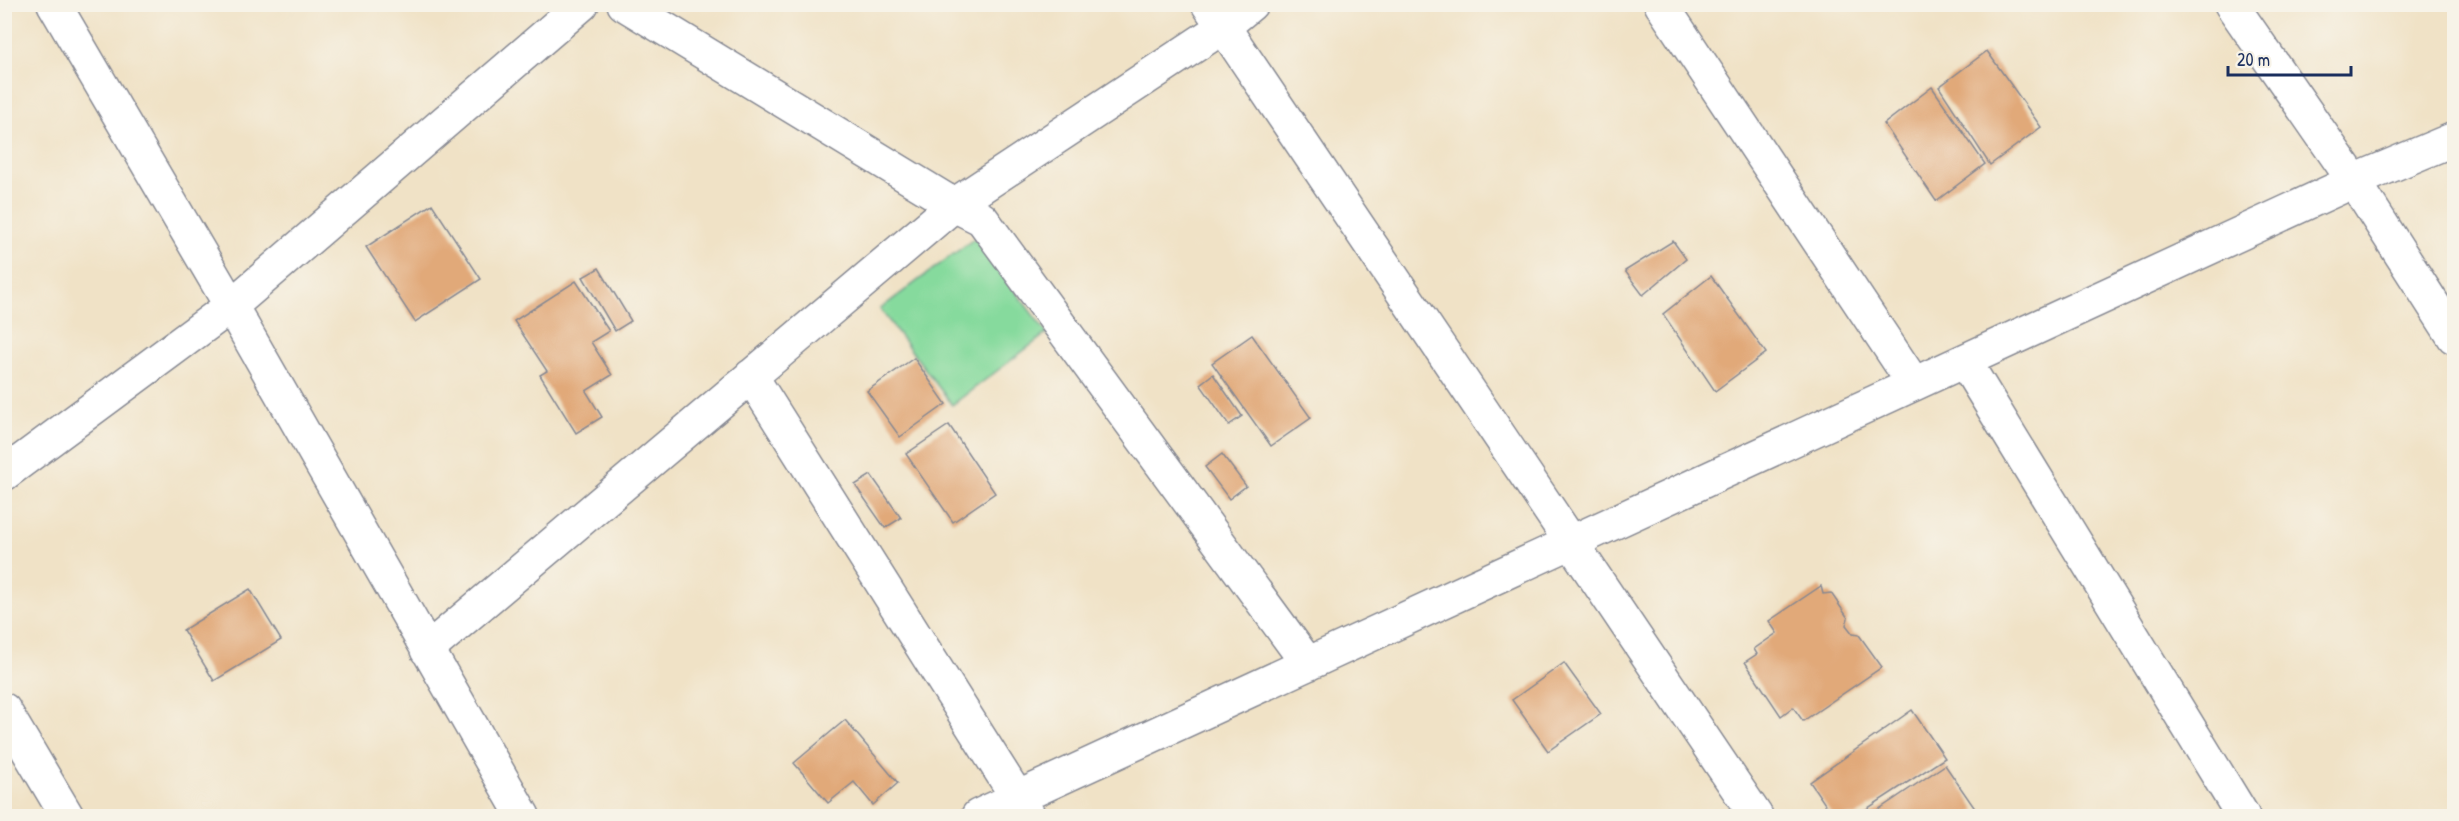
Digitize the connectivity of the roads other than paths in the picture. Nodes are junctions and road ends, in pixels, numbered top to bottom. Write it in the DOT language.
graph roads {
  1 [pos="54,4"];
  2 [pos="582,4"];
  3 [pos="624,4"];
  4 [pos="1251,4"];
  5 [pos="1661,4"];
  6 [pos="2231,4"];
  7 [pos="1216,16"];
  8 [pos="2454,139"];
  9 [pos="2354,181"];
  10 [pos="954,205"];
  11 [pos="231,306"];
  12 [pos="2454,337"];
  13 [pos="1965,362"];
  14 [pos="751,376"];
  15 [pos="1914,384"];
  16 [pos="4,474"];
  17 [pos="1572,542"];
  18 [pos="427,650"];
  19 [pos="1308,664"];
  20 [pos="4,710"];
  21 [pos="1024,807"];
  22 [pos="1747,813"];
  23 [pos="67,816"];
  24 [pos="523,816"];
  25 [pos="978,816"];
  26 [pos="2243,816"];
  1 -- 11 [label="street"];
  2 -- 11 [label="street"];
  3 -- 10 [label="street"];
  4 -- 7 [label="street"];
  5 -- 15 [label="street"];
  6 -- 9 [label="street"];
  7 -- 10 [label="street"];
  7 -- 17 [label="street"];
  8 -- 9 [label="street"];
  9 -- 12 [label="street"];
  9 -- 13 [label="street"];
  10 -- 14 [label="street"];
  10 -- 19 [label="street"];
  11 -- 16 [label="street"];
  11 -- 18 [label="street"];
  13 -- 15 [label="street"];
  13 -- 26 [label="street"];
  14 -- 18 [label="street"];
  14 -- 21 [label="street"];
  15 -- 17 [label="street"];
  17 -- 19 [label="street"];
  17 -- 22 [label="street"];
  18 -- 24 [label="street"];
  19 -- 21 [label="street"];
  20 -- 23 [label="street"];
  21 -- 25 [label="street"];
}
